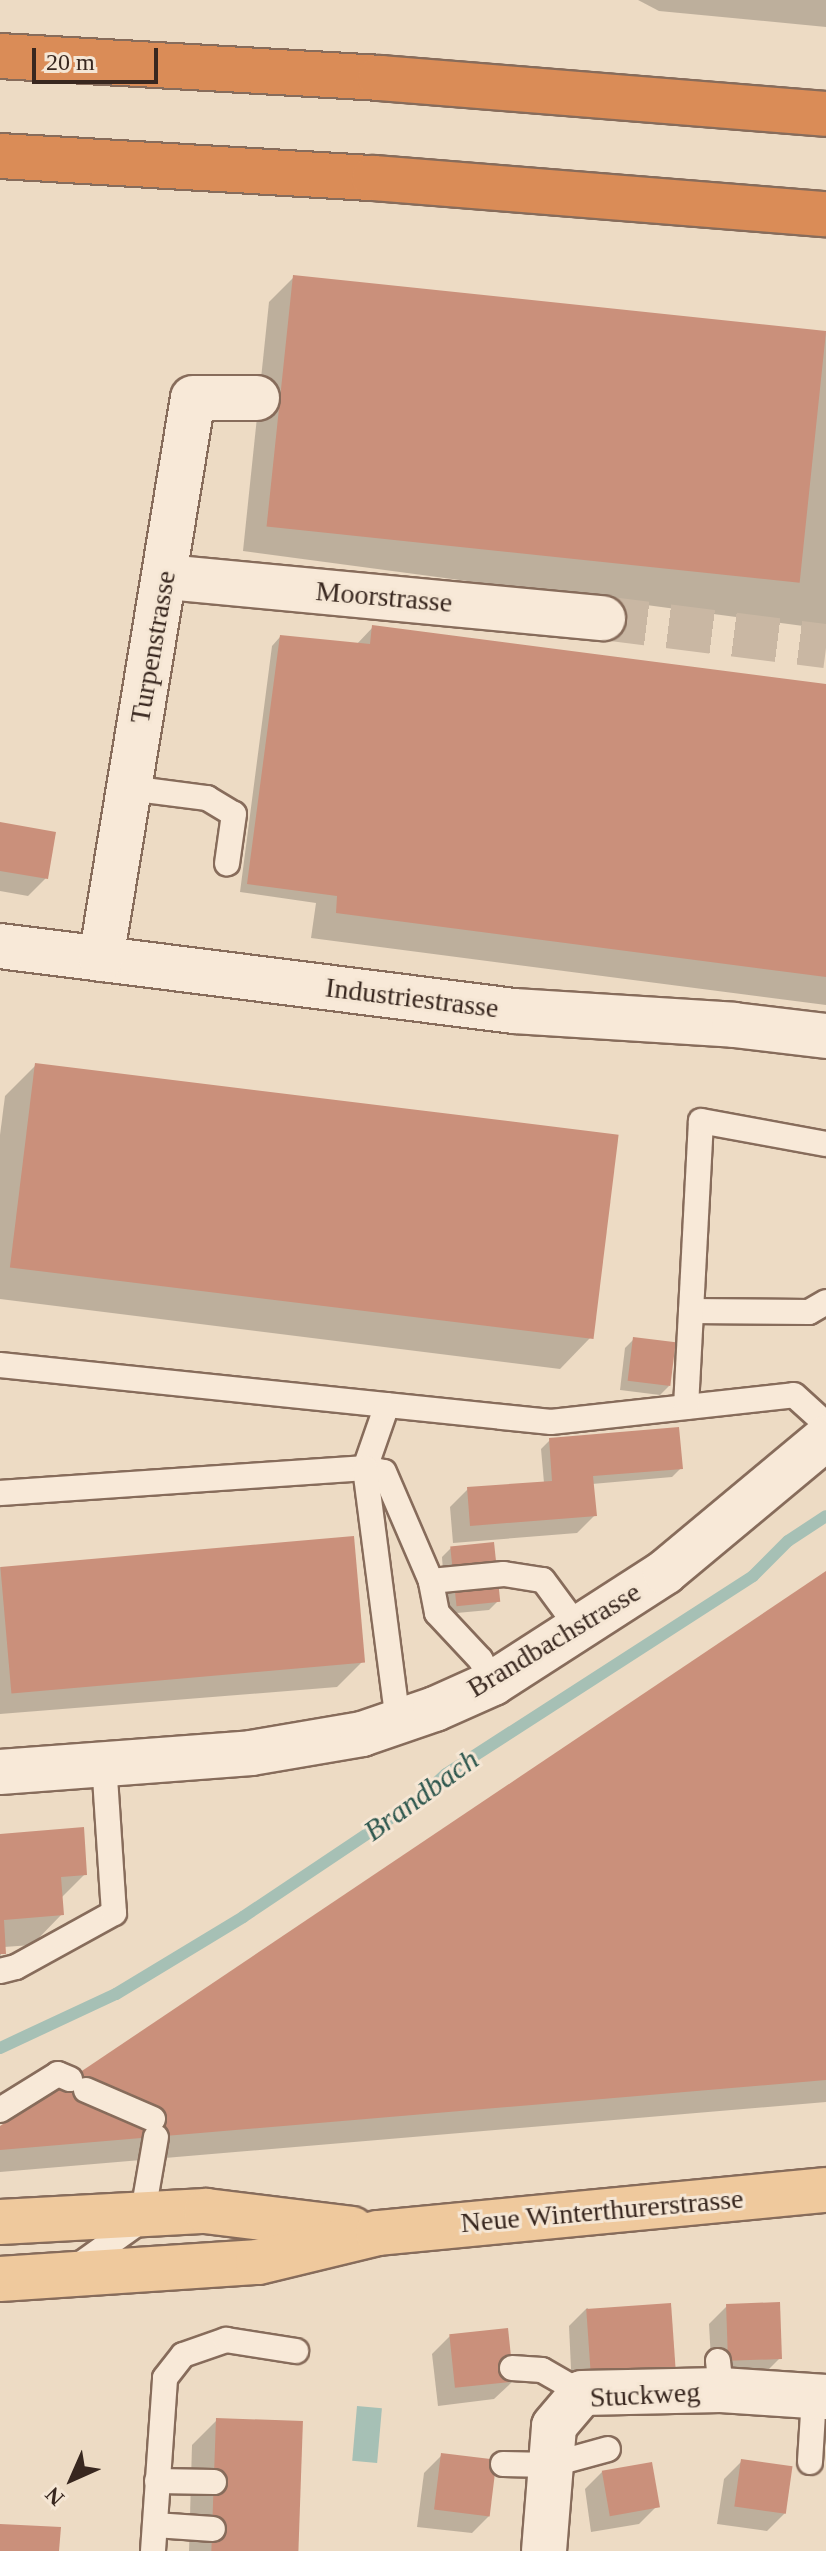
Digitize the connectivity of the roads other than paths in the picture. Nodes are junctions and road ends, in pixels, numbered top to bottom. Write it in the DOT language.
graph roads {
  1 [pos="0,32"];
  2 [pos="0,56"];
  3 [pos="88,60"];
  4 [pos="826,114"];
  5 [pos="0,156"];
  6 [pos="826,214"];
  7 [pos="257,398"];
  8 [pos="166,577"];
  9 [pos="247,584"];
  10 [pos="603,618"];
  11 [pos="415,619"];
  12 [pos="129,788"];
  13 [pos="227,864"];
  14 [pos="0,946"];
  15 [pos="101,959"];
  16 [pos="826,1036"];
  17 [pos="826,1144"];
  18 [pos="826,1302"];
  19 [pos="691,1311"];
  20 [pos="0,1365"];
  21 [pos="387,1405"];
  22 [pos="686,1407"];
  23 [pos="826,1424"];
  24 [pos="826,1438"];
  25 [pos="365,1468"];
  26 [pos="0,1493"];
  27 [pos="431,1581"];
  28 [pos="579,1629"];
  29 [pos="493,1683"];
  30 [pos="398,1721"];
  31 [pos="104,1764"];
  32 [pos="0,1772"];
  33 [pos="0,1971"];
  34 [pos="0,2110"];
  35 [pos="826,2190"];
  36 [pos="143,2212"];
  37 [pos="0,2222"];
  38 [pos="378,2233"];
  39 [pos="66,2274"];
  40 [pos="0,2279"];
  41 [pos="296,2351"];
  42 [pos="512,2368"];
  43 [pos="593,2386"];
  44 [pos="820,2396"];
  45 [pos="608,2449"];
  46 [pos="810,2462"];
  47 [pos="503,2464"];
  48 [pos="550,2465"];
  49 [pos="157,2481"];
  50 [pos="214,2482"];
  51 [pos="155,2525"];
  52 [pos="213,2529"];
  53 [pos="153,2551"];
  54 [pos="544,2551"];
  1 -- 3 [label="highway"];
  2 -- 3 [label="highway"];
  3 -- 4 [label="highway"];
  5 -- 6 [label="highway"];
  7 -- 8 [label="street, Turpenstrasse"];
  8 -- 9 [label="street, Moorstrasse"];
  8 -- 12 [label="street, Turpenstrasse"];
  9 -- 10 [label="street, Moorstrasse"];
  9 -- 11 [label="lane"];
  12 -- 13 [label="lane"];
  12 -- 15 [label="street, Turpenstrasse"];
  14 -- 15 [label="street, Industriestrasse"];
  15 -- 16 [label="street, Industriestrasse"];
  17 -- 19 [label="lane"];
  18 -- 19 [label="lane"];
  19 -- 22 [label="lane"];
  20 -- 21 [label="lane"];
  21 -- 22 [label="lane"];
  21 -- 25 [label="lane"];
  22 -- 23 [label="lane"];
  24 -- 28 [label="street, Brandbachstrasse"];
  25 -- 26 [label="lane"];
  25 -- 27 [label="lane"];
  25 -- 30 [label="lane"];
  27 -- 28 [label="lane"];
  27 -- 29 [label="lane"];
  28 -- 29 [label="street, Brandbachstrasse"];
  29 -- 30 [label="street, Brandbachstrasse"];
  30 -- 31 [label="street, Brandbachstrasse"];
  31 -- 32 [label="street, Brandbachstrasse"];
  31 -- 33 [label="lane"];
  34 -- 36 [label="lane"];
  35 -- 38 [label="main road, Neue Winterthurerstrasse"];
  36 -- 37 [label="main road, Neue Winterthurerstrasse"];
  36 -- 38 [label="main road, Neue Winterthurerstrasse"];
  36 -- 39 [label="lane"];
  38 -- 39 [label="main road, Neue Winterthurerstrasse"];
  39 -- 40 [label="main road, Neue Winterthurerstrasse"];
  41 -- 49 [label="lane"];
  42 -- 43 [label="lane"];
  43 -- 44 [label="street, Stuckweg"];
  43 -- 48 [label="street, Stuckweg"];
  44 -- 46 [label="lane"];
  45 -- 48 [label="lane"];
  47 -- 48 [label="lane"];
  48 -- 54 [label="street, Stuckweg"];
  49 -- 50 [label="lane"];
  49 -- 51 [label="lane"];
  51 -- 52 [label="lane"];
  51 -- 53 [label="lane"];
}
